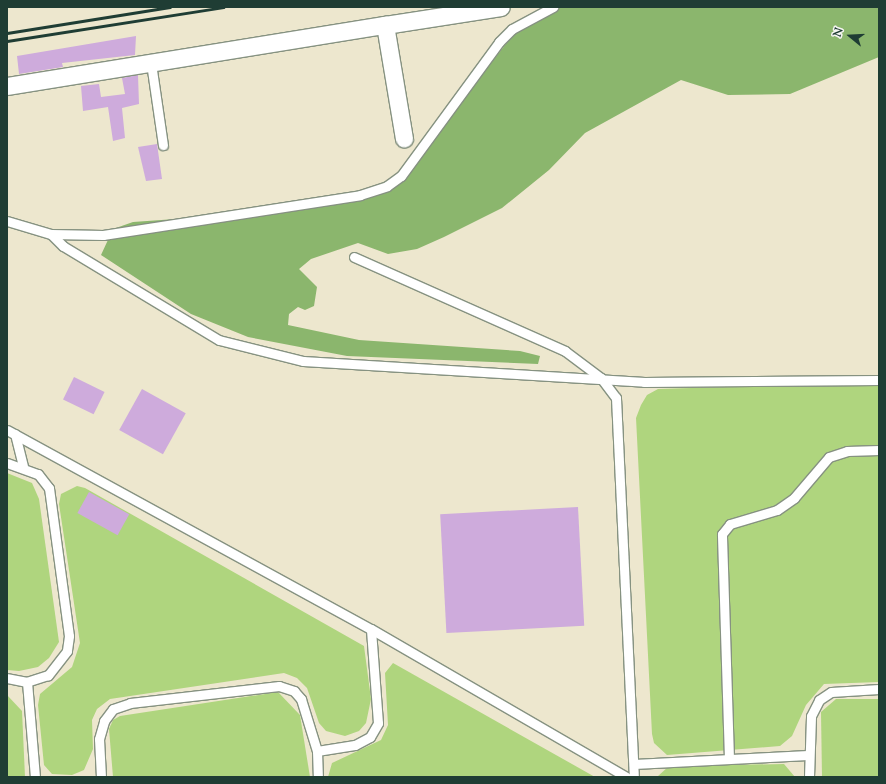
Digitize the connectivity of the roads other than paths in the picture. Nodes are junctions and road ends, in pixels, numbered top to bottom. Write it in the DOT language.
graph roads {
  1 [pos="501,7"];
  2 [pos="553,7"];
  3 [pos="386,25"];
  4 [pos="151,63"];
  5 [pos="7,86"];
  6 [pos="404,138"];
  7 [pos="163,145"];
  8 [pos="7,221"];
  9 [pos="51,234"];
  10 [pos="354,257"];
  11 [pos="601,378"];
  12 [pos="879,380"];
  13 [pos="11,432"];
  14 [pos="879,450"];
  15 [pos="7,462"];
  16 [pos="23,466"];
  17 [pos="371,629"];
  18 [pos="7,678"];
  19 [pos="27,682"];
  20 [pos="879,689"];
  21 [pos="317,751"];
  22 [pos="808,755"];
  23 [pos="729,759"];
  24 [pos="634,764"];
  25 [pos="35,777"];
  26 [pos="101,777"];
  27 [pos="318,777"];
  28 [pos="626,777"];
  29 [pos="634,777"];
  30 [pos="809,777"];
  1 -- 3 [label="street"];
  2 -- 9 [label="lane"];
  3 -- 4 [label="street"];
  3 -- 6 [label="street"];
  4 -- 5 [label="street"];
  4 -- 7 [label="lane"];
  8 -- 9 [label="lane"];
  9 -- 11 [label="lane"];
  10 -- 11 [label="lane"];
  11 -- 12 [label="lane"];
  11 -- 24 [label="lane"];
  13 -- 16 [label="lane"];
  13 -- 17 [label="lane"];
  14 -- 23 [label="lane"];
  15 -- 16 [label="lane"];
  16 -- 19 [label="lane"];
  17 -- 21 [label="lane"];
  17 -- 28 [label="lane"];
  18 -- 19 [label="lane"];
  19 -- 25 [label="lane"];
  20 -- 22 [label="lane"];
  21 -- 26 [label="lane"];
  21 -- 27 [label="lane"];
  22 -- 23 [label="lane"];
  22 -- 30 [label="lane"];
  23 -- 24 [label="lane"];
  24 -- 29 [label="lane"];
}
